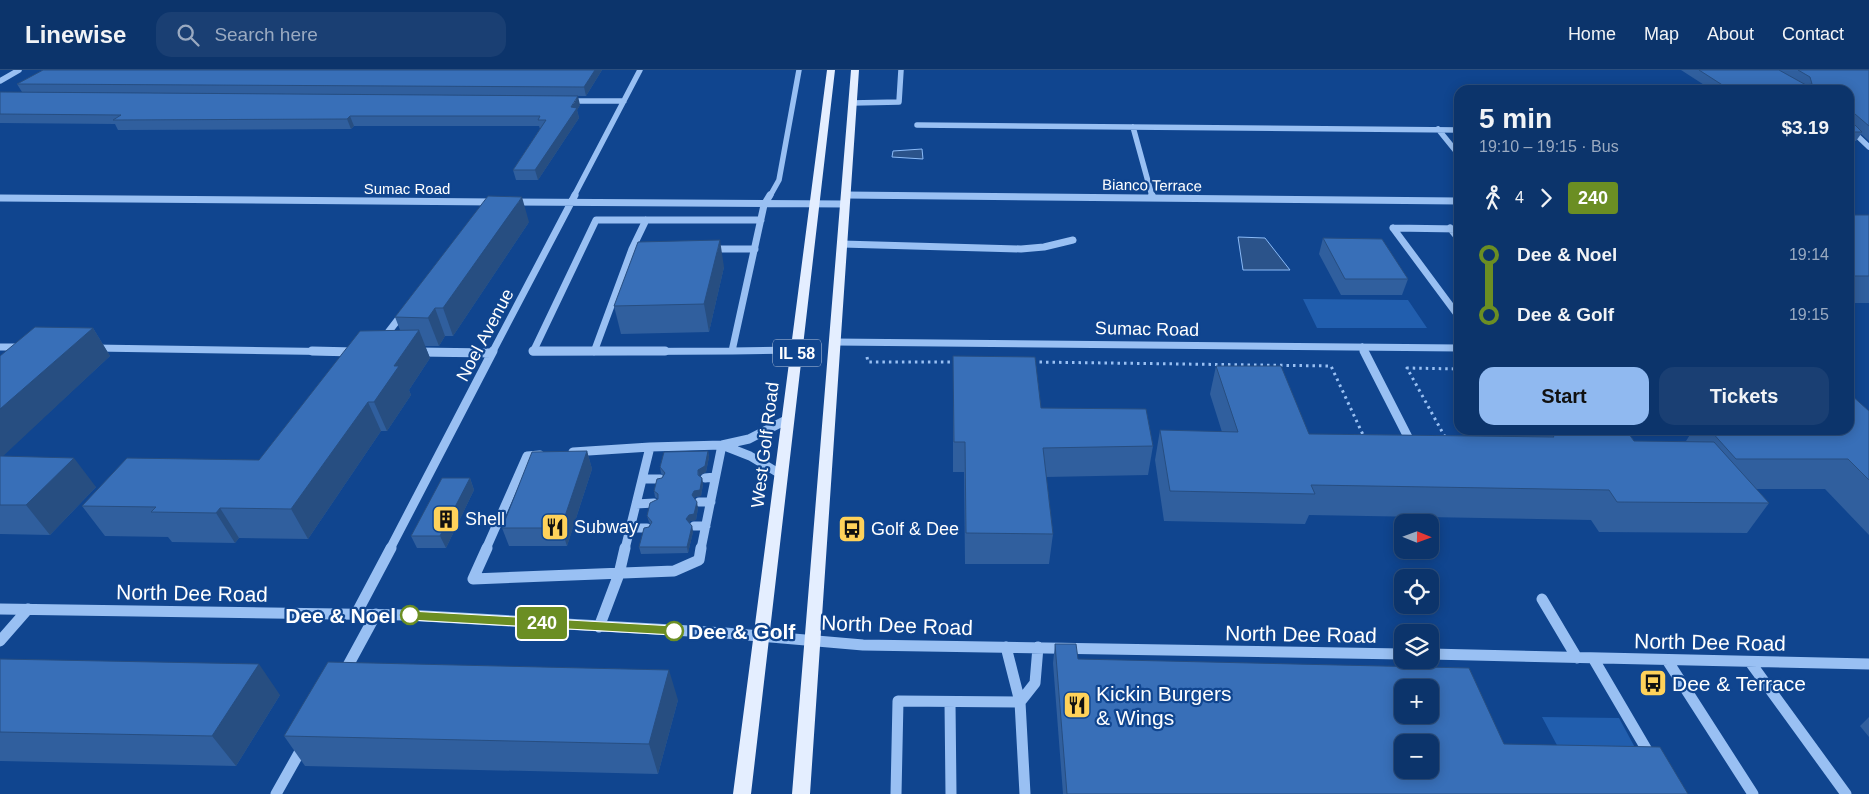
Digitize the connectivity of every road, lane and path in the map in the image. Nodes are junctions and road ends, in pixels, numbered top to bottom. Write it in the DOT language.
graph roads {
  1 [pos="19,70"];
  2 [pos="640,70"];
  3 [pos="799,70"];
  4 [pos="831,70"];
  5 [pos="855,70"];
  6 [pos="901,70"];
  7 [pos="0,81"];
  8 [pos="565,101"];
  9 [pos="624,101"];
  10 [pos="852,103"];
  11 [pos="917,125"];
  12 [pos="1133,127"];
  13 [pos="1438,129"];
  14 [pos="1454,130"];
  15 [pos="1854,133"];
  16 [pos="1869,147"];
  17 [pos="1454,149"];
  18 [pos="0,198"];
  19 [pos="1153,198"];
  20 [pos="845,200"];
  21 [pos="1454,201"];
  22 [pos="484,202"];
  23 [pos="571,203"];
  24 [pos="814,204"];
  25 [pos="764,205"];
  26 [pos="479,210"];
  27 [pos="646,220"];
  28 [pos="761,220"];
  29 [pos="1450,228"];
  30 [pos="1454,228"];
  31 [pos="1454,233"];
  32 [pos="1074,240"];
  33 [pos="842,244"];
  34 [pos="755,248"];
  35 [pos="632,249"];
  36 [pos="651,249"];
  37 [pos="698,249"];
  38 [pos="409,305"];
  39 [pos="1454,310"];
  40 [pos="835,342"];
  41 [pos="864,342"];
  42 [pos="380,344"];
  43 [pos="0,347"];
  44 [pos="1362,347"];
  45 [pos="30,348"];
  46 [pos="88,348"];
  47 [pos="1454,348"];
  48 [pos="797,350"];
  49 [pos="732,351"];
  50 [pos="364,352"];
  51 [pos="413,352"];
  52 [pos="594,352"];
  53 [pos="492,353"];
  54 [pos="964,362"];
  55 [pos="1023,362"];
  56 [pos="1454,368"];
  57 [pos="788,419"];
  58 [pos="1366,440"];
  59 [pos="1411,442"];
  60 [pos="1448,442"];
  61 [pos="722,445"];
  62 [pos="650,447"];
  63 [pos="565,453"];
  64 [pos="546,454"];
  65 [pos="782,475"];
  66 [pos="716,477"];
  67 [pos="705,478"];
  68 [pos="660,479"];
  69 [pos="643,480"];
  70 [pos="699,502"];
  71 [pos="711,502"];
  72 [pos="654,503"];
  73 [pos="636,504"];
  74 [pos="694,526"];
  75 [pos="706,526"];
  76 [pos="630,528"];
  77 [pos="647,528"];
  78 [pos="619,574"];
  79 [pos="1542,599"];
  80 [pos="0,609"];
  81 [pos="28,609"];
  82 [pos="356,614"];
  83 [pos="376,614"];
  84 [pos="599,626"];
  85 [pos="762,636"];
  86 [pos="813,640"];
  87 [pos="0,641"];
  88 [pos="1006,647"];
  89 [pos="1038,647"];
  90 [pos="1394,654"];
  91 [pos="1439,654"];
  92 [pos="1577,658"];
  93 [pos="1593,658"];
  94 [pos="1667,660"];
  95 [pos="1750,662"];
  96 [pos="1869,664"];
  97 [pos="339,682"];
  98 [pos="950,702"];
  99 [pos="1020,702"];
  100 [pos="310,734"];
  101 [pos="1658,768"];
  102 [pos="276,794"];
  103 [pos="742,794"];
  104 [pos="802,794"];
  105 [pos="896,794"];
  106 [pos="951,794"];
  107 [pos="1025,794"];
  108 [pos="1753,794"];
  109 [pos="1846,794"];
  1 -- 7 [label="street"];
  2 -- 9 [label="street, Noel Avenue"];
  3 -- 25 [label="street"];
  4 -- 24 [label="main road, West Golf Road / IL 58"];
  5 -- 10 [label="main road, IL 58"];
  6 -- 10 [label="street"];
  8 -- 9 [label="street"];
  9 -- 23 [label="street, Noel Avenue"];
  10 -- 20 [label="main road, IL 58"];
  11 -- 12 [label="street"];
  12 -- 13 [label="street"];
  12 -- 19 [label="street"];
  13 -- 14 [label="street"];
  13 -- 17 [label="street"];
  15 -- 16 [label="street"];
  18 -- 22 [label="street, Sumac Road"];
  19 -- 20 [label="street, Bianco Terrace"];
  19 -- 21 [label="street, Bianco Terrace"];
  20 -- 24 [label="street, Bianco Terrace"];
  20 -- 33 [label="main road, IL 58"];
  22 -- 23 [label="street, Sumac Road"];
  22 -- 26 [label="street"];
  23 -- 25 [label="street, Sumac Road"];
  23 -- 53 [label="street, Noel Avenue"];
  24 -- 25 [label="street, Sumac Road"];
  24 -- 48 [label="main road, West Golf Road / IL 58"];
  25 -- 28 [label="street"];
  27 -- 28 [label="street"];
  27 -- 35 [label="street"];
  27 -- 52 [label="street"];
  28 -- 34 [label="street"];
  29 -- 30 [label="street"];
  29 -- 31 [label="street"];
  29 -- 39 [label="street"];
  32 -- 33 [label="street"];
  33 -- 40 [label="main road, IL 58"];
  34 -- 37 [label="street"];
  34 -- 49 [label="street"];
  35 -- 36 [label="street"];
  35 -- 52 [label="street"];
  38 -- 42 [label="street"];
  40 -- 41 [label="street, Sumac Road"];
  40 -- 86 [label="main road, IL 58"];
  41 -- 44 [label="street, Sumac Road"];
  41 -- 54 [label="path"];
  43 -- 45 [label="street"];
  44 -- 47 [label="street, Sumac Road"];
  44 -- 59 [label="street"];
  46 -- 50 [label="street"];
  48 -- 49 [label="street"];
  48 -- 57 [label="main road, West Golf Road / IL 58"];
  49 -- 52 [label="street"];
  51 -- 53 [label="street"];
  53 -- 82 [label="street, Noel Avenue"];
  55 -- 58 [label="path"];
  56 -- 60 [label="path"];
  57 -- 61 [label="street"];
  57 -- 65 [label="main road, West Golf Road / IL 58"];
  61 -- 62 [label="street"];
  61 -- 65 [label="street"];
  61 -- 66 [label="street"];
  62 -- 63 [label="street"];
  62 -- 69 [label="street"];
  64 -- 78 [label="street"];
  65 -- 85 [label="main road, West Golf Road / IL 58"];
  66 -- 67 [label="street"];
  66 -- 71 [label="street"];
  68 -- 69 [label="street"];
  69 -- 73 [label="street"];
  70 -- 71 [label="street"];
  71 -- 75 [label="street"];
  72 -- 73 [label="street"];
  73 -- 76 [label="street"];
  74 -- 75 [label="street"];
  75 -- 78 [label="street"];
  76 -- 77 [label="street"];
  76 -- 78 [label="street"];
  78 -- 84 [label="street"];
  79 -- 92 [label="street"];
  80 -- 81 [label="street, North Dee Road"];
  81 -- 82 [label="street, North Dee Road"];
  81 -- 87 [label="street"];
  82 -- 83 [label="street, North Dee Road"];
  83 -- 84 [label="street, North Dee Road"];
  83 -- 97 [label="street"];
  84 -- 85 [label="street, North Dee Road"];
  85 -- 86 [label="street, North Dee Road"];
  85 -- 103 [label="main road, West Golf Road / IL 58"];
  86 -- 88 [label="street, North Dee Road"];
  86 -- 104 [label="main road, IL 58"];
  88 -- 89 [label="street, North Dee Road"];
  88 -- 99 [label="street"];
  89 -- 90 [label="street, North Dee Road"];
  89 -- 99 [label="street"];
  91 -- 92 [label="street, North Dee Road"];
  92 -- 93 [label="street, North Dee Road"];
  93 -- 94 [label="street, North Dee Road"];
  93 -- 101 [label="street"];
  94 -- 95 [label="street, North Dee Road"];
  94 -- 108 [label="street"];
  95 -- 96 [label="street, North Dee Road"];
  95 -- 109 [label="street"];
  98 -- 99 [label="street"];
  98 -- 105 [label="street"];
  98 -- 106 [label="street"];
  99 -- 107 [label="street"];
  100 -- 102 [label="street"];
}
